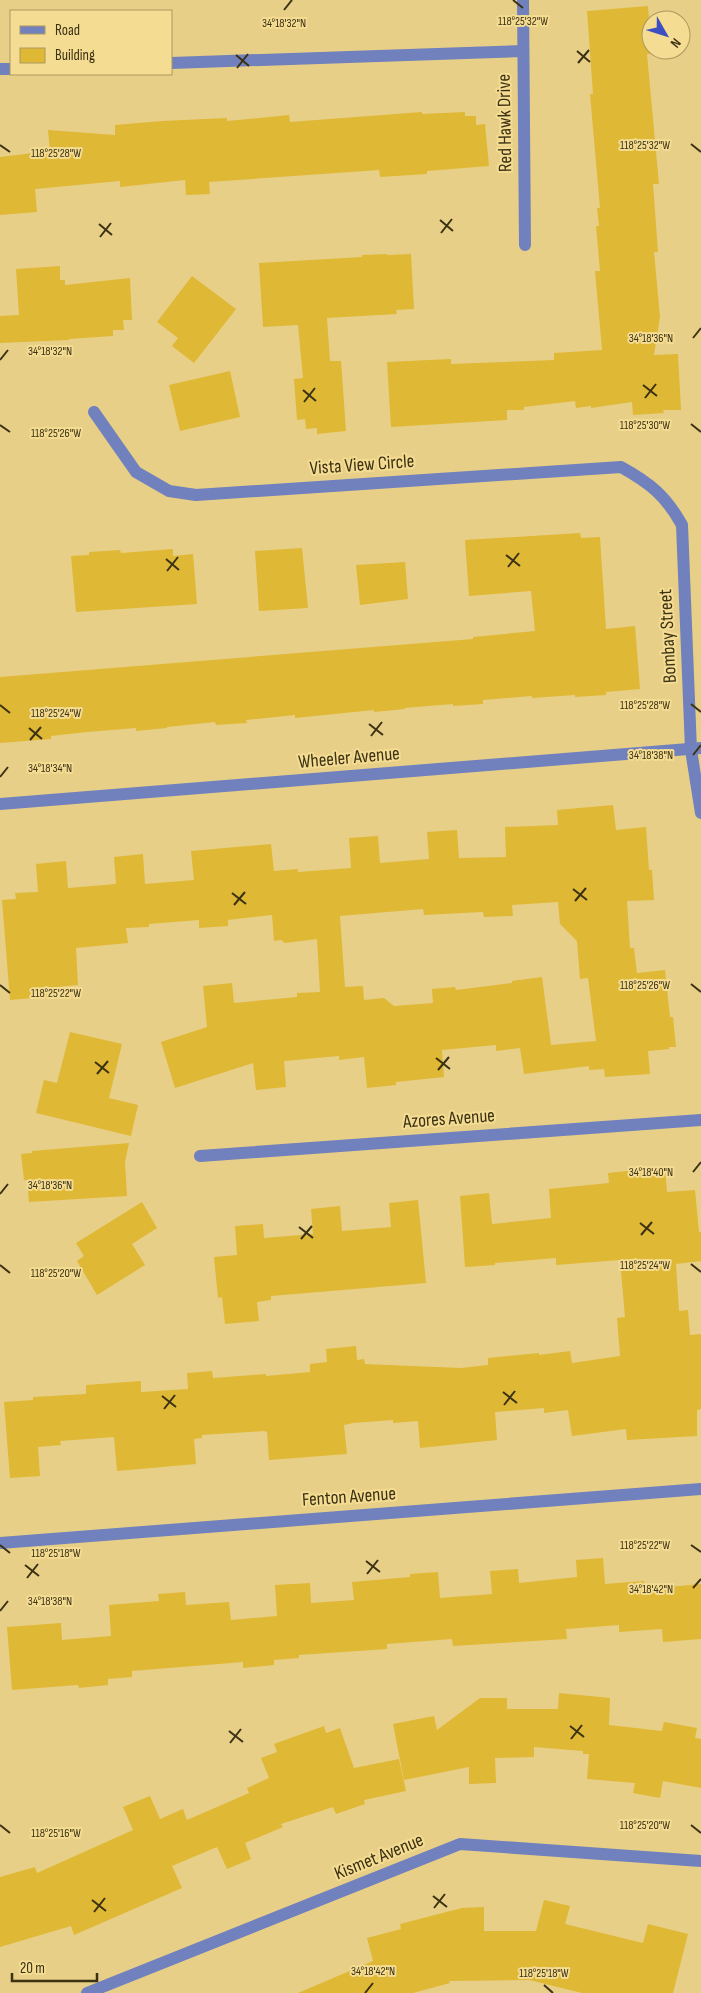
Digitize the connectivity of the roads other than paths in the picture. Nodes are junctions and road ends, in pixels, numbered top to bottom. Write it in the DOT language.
graph roads {
  1 [pos="523,0"];
  2 [pos="523,50"];
  3 [pos="172,63"];
  4 [pos="525,245"];
  5 [pos="94,412"];
  6 [pos="660,493"];
  7 [pos="696,749"];
  8 [pos="0,804"];
  9 [pos="701,813"];
  10 [pos="701,1120"];
  11 [pos="200,1156"];
  12 [pos="701,1489"];
  13 [pos="0,1543"];
  14 [pos="701,1861"];
  15 [pos="87,1993"];
  1 -- 2 [label="street, Red Hawk Drive"];
  2 -- 3 [label="street"];
  2 -- 4 [label="street, Red Hawk Drive"];
  5 -- 6 [label="street, Vista View Circle"];
  6 -- 7 [label="street, Bombay Street"];
  7 -- 8 [label="street, Wheeler Avenue"];
  7 -- 9 [label="street, Bombay Street"];
  10 -- 11 [label="street, Azores Avenue"];
  12 -- 13 [label="street, Fenton Avenue"];
  14 -- 15 [label="street, Kismet Avenue"];
}
